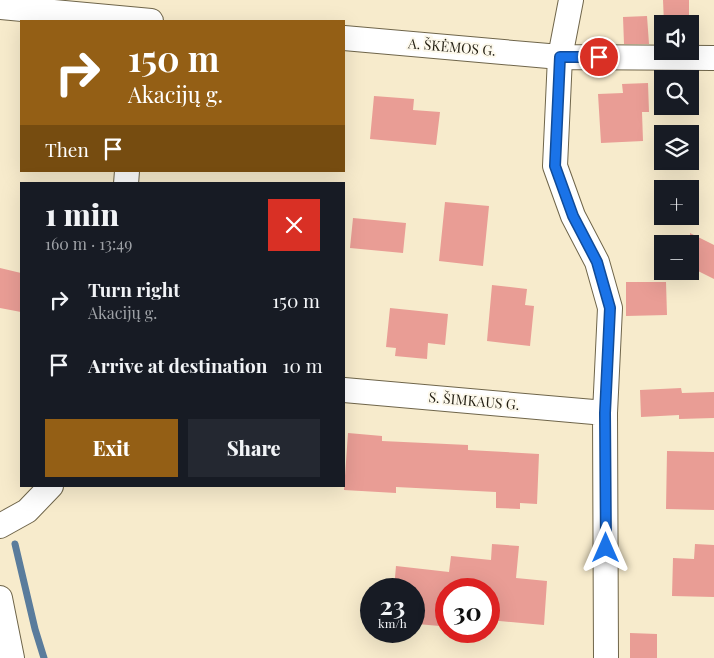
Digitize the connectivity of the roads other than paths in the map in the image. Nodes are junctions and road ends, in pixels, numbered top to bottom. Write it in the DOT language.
graph roads {
  1 [pos="571,0"];
  2 [pos="0,8"];
  3 [pos="143,16"];
  4 [pos="345,38"];
  5 [pos="560,57"];
  6 [pos="714,58"];
  7 [pos="345,390"];
  8 [pos="605,413"];
  9 [pos="51,487"];
  10 [pos="0,526"];
  11 [pos="0,598"];
  12 [pos="12,658"];
  13 [pos="606,658"];
  1 -- 5 [label="street"];
  2 -- 3 [label="street"];
  4 -- 5 [label="street, A. ŠKĖMOS G."];
  5 -- 6 [label="street, A. ŠKĖMOS G."];
  5 -- 8 [label="street"];
  7 -- 8 [label="street, S. ŠIMKAUS G."];
  8 -- 13 [label="street"];
  9 -- 10 [label="street"];
  11 -- 12 [label="street"];
}
